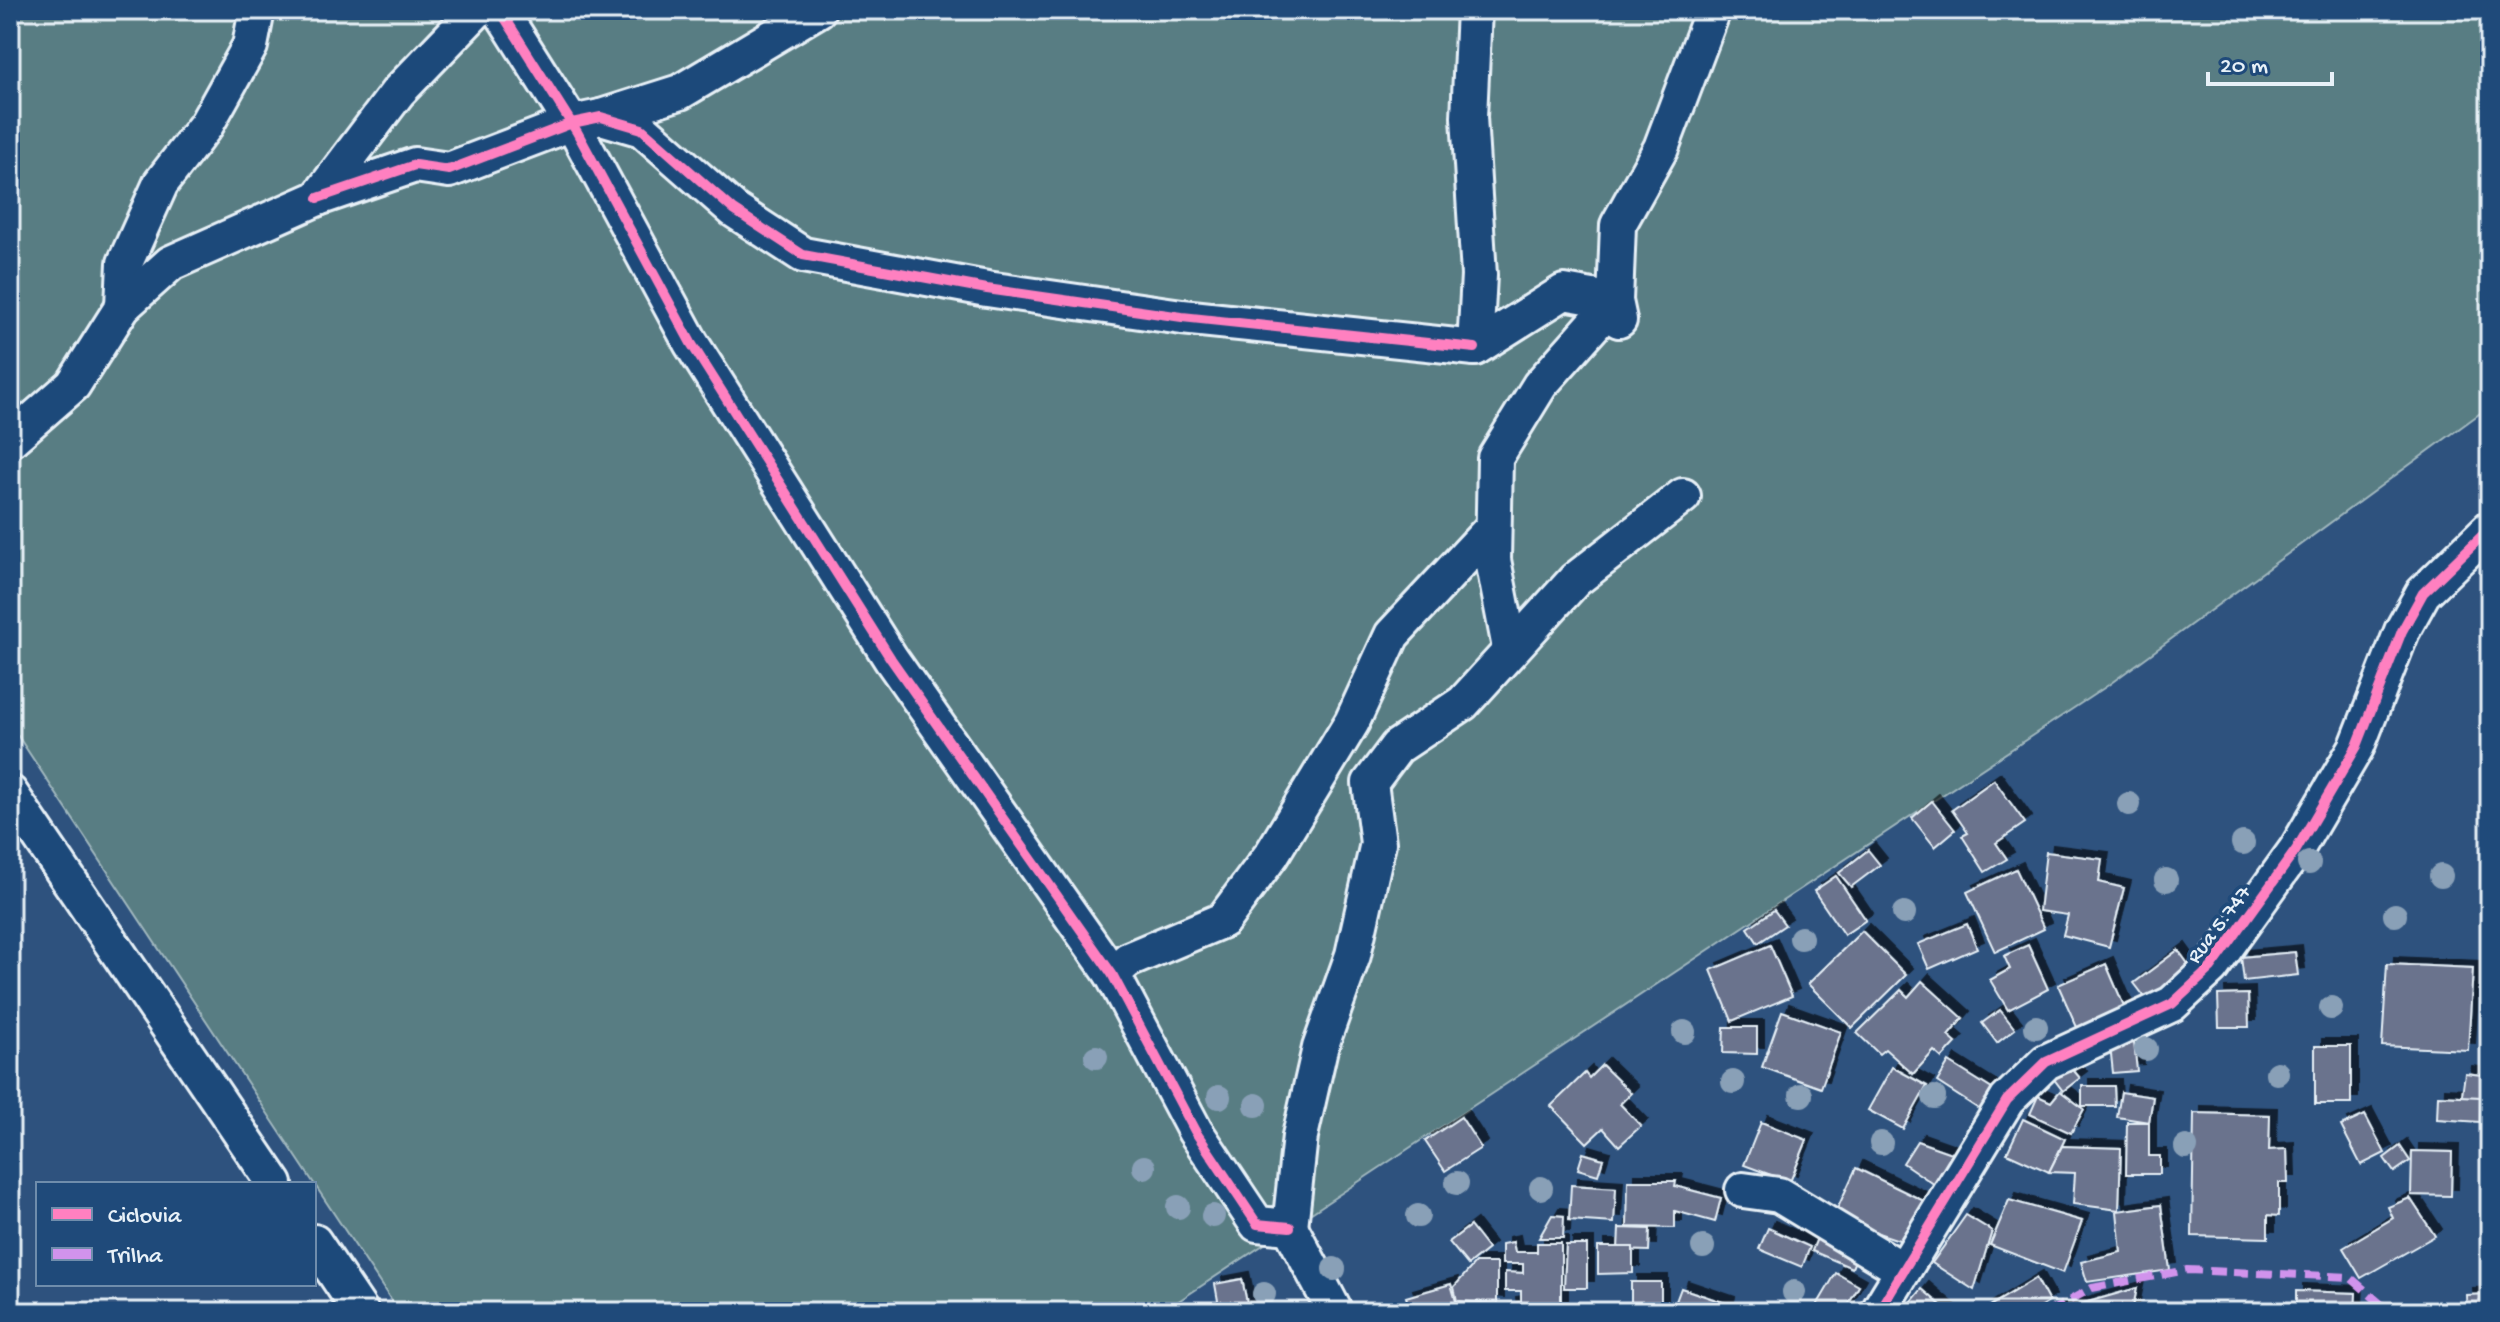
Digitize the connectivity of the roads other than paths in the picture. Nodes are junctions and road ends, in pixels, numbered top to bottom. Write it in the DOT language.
graph roads {
  1 [pos="257,10"];
  2 [pos="477,10"];
  3 [pos="500,10"];
  4 [pos="818,10"];
  5 [pos="1474,10"];
  6 [pos="1713,10"];
  7 [pos="586,120"];
  8 [pos="318,198"];
  9 [pos="123,306"];
  10 [pos="1617,312"];
  11 [pos="1475,348"];
  12 [pos="10,440"];
  13 [pos="1683,496"];
  14 [pos="1493,527"];
  15 [pos="2490,528"];
  16 [pos="1510,648"];
  17 [pos="10,793"];
  18 [pos="1112,974"];
  19 [pos="274,1182"];
  20 [pos="1743,1190"];
  21 [pos="1290,1227"];
  22 [pos="316,1245"];
  23 [pos="1903,1270"];
  24 [pos="361,1312"];
  25 [pos="1335,1312"];
  26 [pos="1878,1312"];
  1 -- 9 [label="street"];
  2 -- 8 [label="street"];
  3 -- 7 [label="street"];
  4 -- 7 [label="street"];
  5 -- 11 [label="street"];
  6 -- 10 [label="street"];
  7 -- 8 [label="street"];
  7 -- 11 [label="street"];
  7 -- 18 [label="street"];
  8 -- 9 [label="street"];
  9 -- 12 [label="street"];
  10 -- 11 [label="street"];
  10 -- 14 [label="street"];
  13 -- 16 [label="street"];
  14 -- 16 [label="street"];
  14 -- 18 [label="street"];
  15 -- 23 [label="street, Rua 5.747"];
  16 -- 21 [label="street"];
  17 -- 19 [label="street"];
  18 -- 21 [label="street"];
  20 -- 23 [label="street"];
  21 -- 25 [label="street"];
  22 -- 24 [label="street"];
  23 -- 26 [label="street, Rua 5.747"];
}
